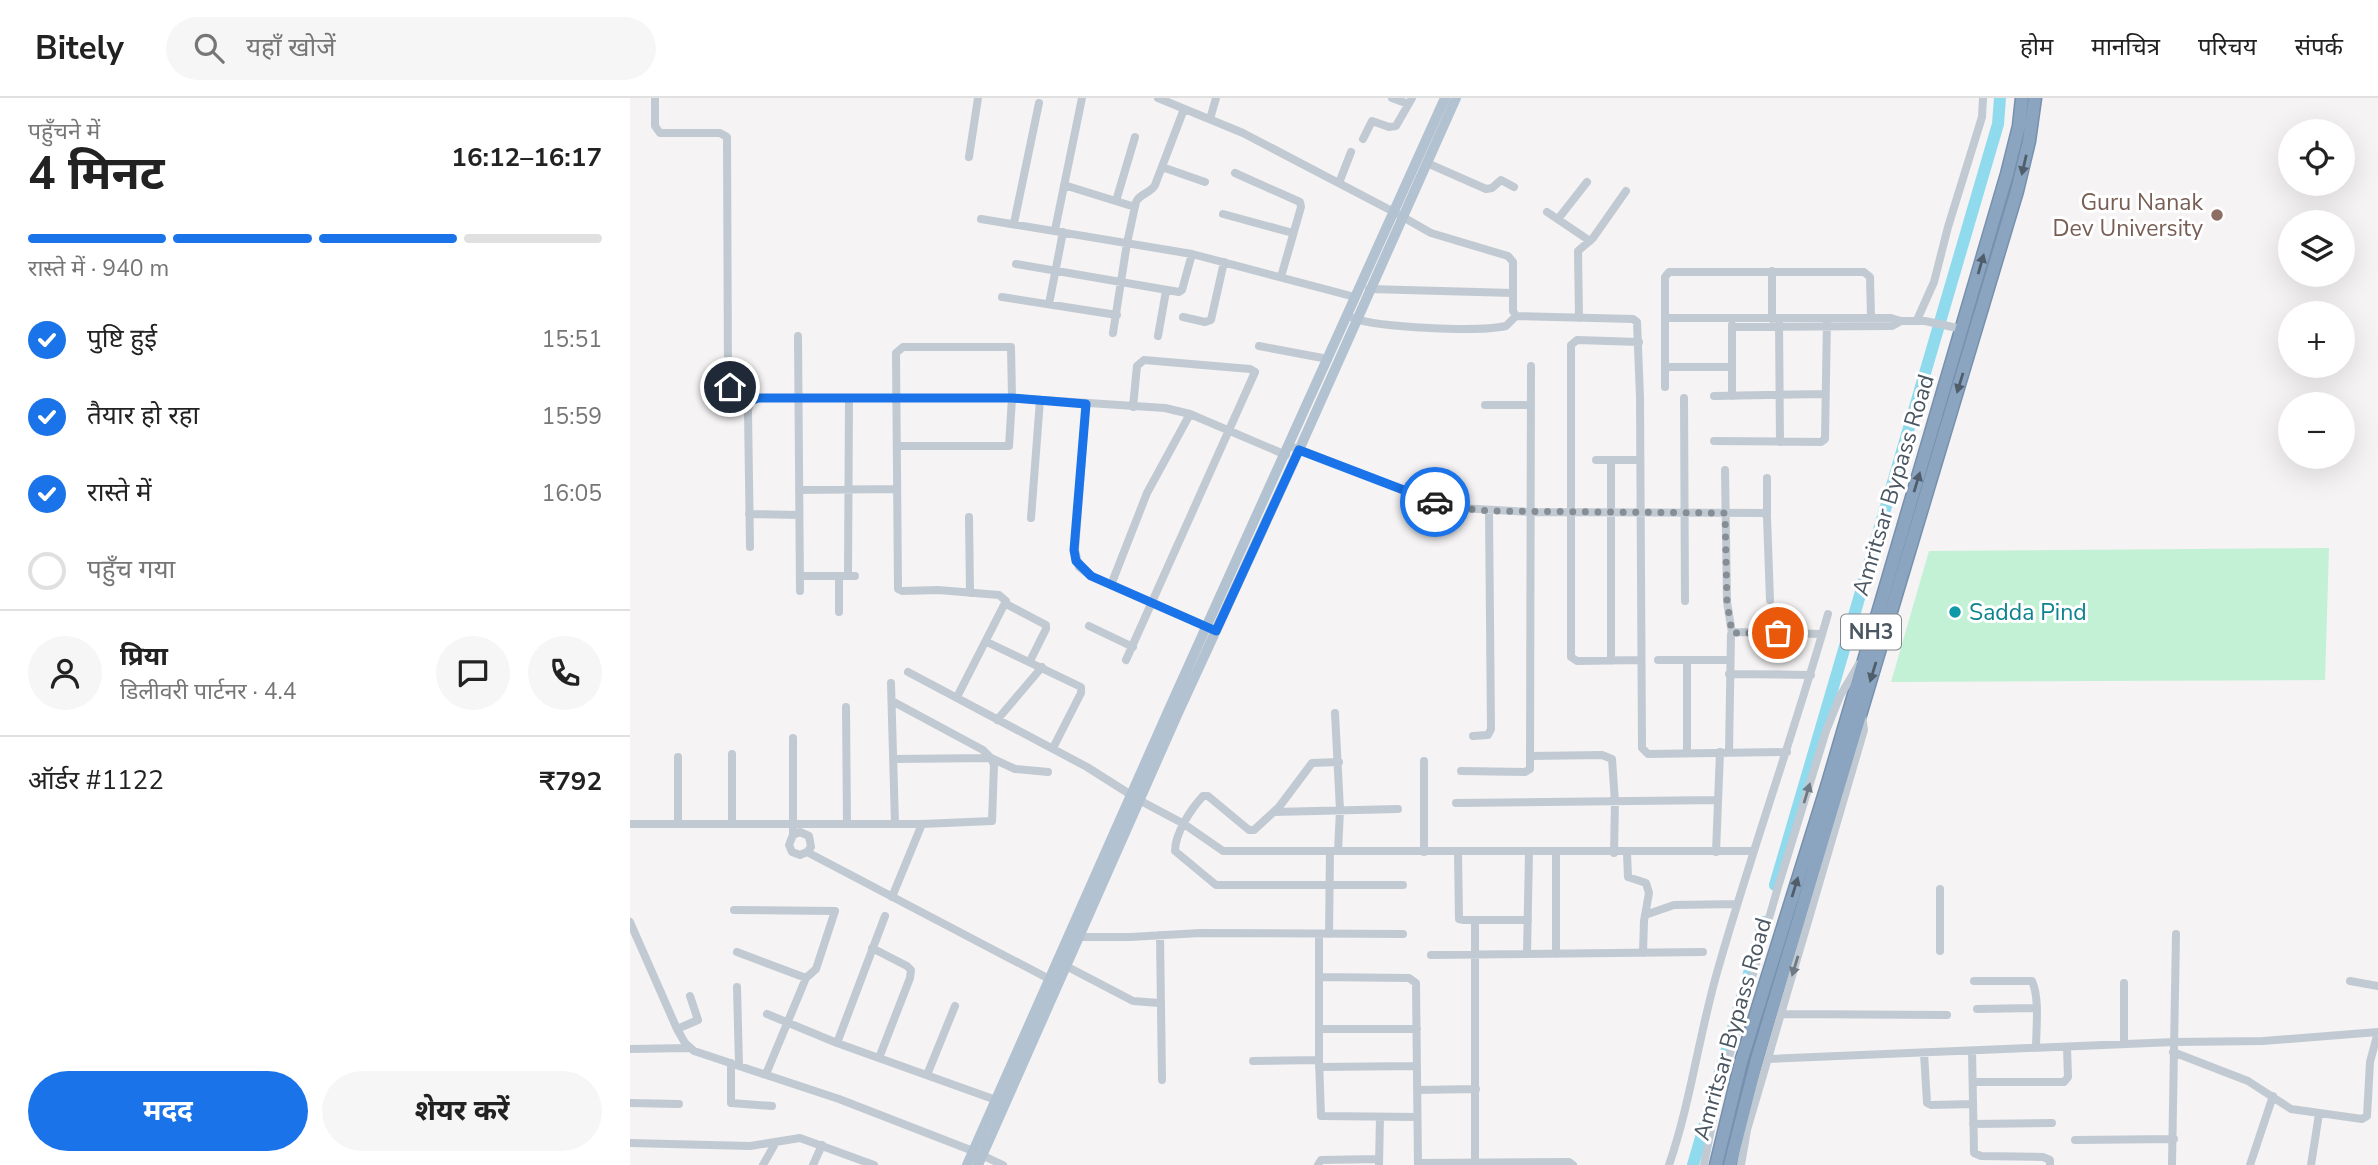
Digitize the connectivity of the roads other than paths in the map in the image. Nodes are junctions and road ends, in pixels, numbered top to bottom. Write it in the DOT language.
graph roads {
  1 [pos="655,98"];
  2 [pos="978,98"];
  3 [pos="1082,98"];
  4 [pos="1158,98"];
  5 [pos="1216,98"];
  6 [pos="1392,98"];
  7 [pos="1445,98"];
  8 [pos="1456,98"];
  9 [pos="1983,98"];
  10 [pos="2022,98"];
  11 [pos="2035,98"];
  12 [pos="1410,101"];
  13 [pos="1039,103"];
  14 [pos="1184,109"];
  15 [pos="1210,119"];
  16 [pos="1135,137"];
  17 [pos="1363,139"];
  18 [pos="1351,152"];
  19 [pos="969,157"];
  20 [pos="1427,163"];
  21 [pos="1162,167"];
  22 [pos="1234,173"];
  23 [pos="1205,182"];
  24 [pos="1587,182"];
  25 [pos="1339,183"];
  26 [pos="1064,185"];
  27 [pos="1514,187"];
  28 [pos="1626,191"];
  29 [pos="1116,201"];
  30 [pos="1135,207"];
  31 [pos="1547,212"];
  32 [pos="1223,214"];
  33 [pos="1398,214"];
  34 [pos="981,219"];
  35 [pos="1558,219"];
  36 [pos="1014,223"];
  37 [pos="1059,231"];
  38 [pos="1293,233"];
  39 [pos="1590,241"];
  40 [pos="1127,243"];
  41 [pos="1192,254"];
  42 [pos="1224,262"];
  43 [pos="1016,264"];
  44 [pos="1055,271"];
  45 [pos="1772,271"];
  46 [pos="1281,277"];
  47 [pos="1121,284"];
  48 [pos="1369,289"];
  49 [pos="1166,291"];
  50 [pos="1513,293"];
  51 [pos="1002,297"];
  52 [pos="1355,297"];
  53 [pos="1049,304"];
  54 [pos="1117,315"];
  55 [pos="1516,316"];
  56 [pos="1183,317"];
  57 [pos="1352,317"];
  58 [pos="1579,318"];
  59 [pos="1665,318"];
  60 [pos="1871,318"];
  61 [pos="1921,320"];
  62 [pos="1901,321"];
  63 [pos="1776,322"];
  64 [pos="1732,323"];
  65 [pos="1826,323"];
  66 [pos="1957,327"];
  67 [pos="1113,332"];
  68 [pos="798,336"];
  69 [pos="1158,336"];
  70 [pos="1639,342"];
  71 [pos="1259,346"];
  72 [pos="1328,359"];
  73 [pos="1531,366"];
  74 [pos="1732,366"];
  75 [pos="1665,367"];
  76 [pos="1665,387"];
  77 [pos="1825,394"];
  78 [pos="1779,395"];
  79 [pos="1714,396"];
  80 [pos="1732,396"];
  81 [pos="798,398"];
  82 [pos="849,398"];
  83 [pos="1012,398"];
  84 [pos="1684,398"];
  85 [pos="897,399"];
  86 [pos="1040,400"];
  87 [pos="750,401"];
  88 [pos="1086,404"];
  89 [pos="1485,405"];
  90 [pos="1531,405"];
  91 [pos="1133,407"];
  92 [pos="1190,414"];
  93 [pos="1230,430"];
  94 [pos="1714,441"];
  95 [pos="1780,442"];
  96 [pos="897,446"];
  97 [pos="1291,451"];
  98 [pos="1597,460"];
  99 [pos="1611,460"];
  100 [pos="1640,460"];
  101 [pos="1725,470"];
  102 [pos="1767,478"];
  103 [pos="799,489"];
  104 [pos="848,489"];
  105 [pos="897,489"];
  106 [pos="1489,511"];
  107 [pos="1530,512"];
  108 [pos="1569,512"];
  109 [pos="1610,512"];
  110 [pos="1640,512"];
  111 [pos="1685,512"];
  112 [pos="1725,513"];
  113 [pos="750,514"];
  114 [pos="1766,514"];
  115 [pos="799,515"];
  116 [pos="969,517"];
  117 [pos="1031,518"];
  118 [pos="750,547"];
  119 [pos="800,576"];
  120 [pos="847,576"];
  121 [pos="1111,585"];
  122 [pos="800,591"];
  123 [pos="970,593"];
  124 [pos="1770,600"];
  125 [pos="1685,601"];
  126 [pos="1153,603"];
  127 [pos="1006,604"];
  128 [pos="839,612"];
  129 [pos="1828,614"];
  130 [pos="1089,626"];
  131 [pos="1211,629"];
  132 [pos="1732,633"];
  133 [pos="1822,634"];
  134 [pos="987,642"];
  135 [pos="1133,647"];
  136 [pos="1865,653"];
  137 [pos="1126,660"];
  138 [pos="1641,660"];
  139 [pos="1658,660"];
  140 [pos="1729,660"];
  141 [pos="1030,661"];
  142 [pos="1611,661"];
  143 [pos="1687,661"];
  144 [pos="1041,667"];
  145 [pos="908,672"];
  146 [pos="1729,674"];
  147 [pos="1811,675"];
  148 [pos="891,683"];
  149 [pos="957,697"];
  150 [pos="892,701"];
  151 [pos="846,707"];
  152 [pos="1861,712"];
  153 [pos="1335,713"];
  154 [pos="998,720"];
  155 [pos="1473,736"];
  156 [pos="793,738"];
  157 [pos="1053,748"];
  158 [pos="1724,752"];
  159 [pos="1787,752"];
  160 [pos="1687,753"];
  161 [pos="732,754"];
  162 [pos="1531,756"];
  163 [pos="678,757"];
  164 [pos="991,758"];
  165 [pos="893,759"];
  166 [pos="1424,761"];
  167 [pos="1339,762"];
  168 [pos="1461,771"];
  169 [pos="1048,772"];
  170 [pos="1135,798"];
  171 [pos="1718,800"];
  172 [pos="1615,802"];
  173 [pos="1456,803"];
  174 [pos="1398,809"];
  175 [pos="1340,810"];
  176 [pos="1274,813"];
  177 [pos="630,824"];
  178 [pos="678,824"];
  179 [pos="732,824"];
  180 [pos="793,824"];
  181 [pos="847,824"];
  182 [pos="895,824"];
  183 [pos="922,824"];
  184 [pos="1184,824"];
  185 [pos="793,835"];
  186 [pos="1334,851"];
  187 [pos="1754,851"];
  188 [pos="807,852"];
  189 [pos="1424,852"];
  190 [pos="1458,852"];
  191 [pos="1529,852"];
  192 [pos="1716,852"];
  193 [pos="1556,853"];
  194 [pos="1614,853"];
  195 [pos="1627,853"];
  196 [pos="1330,886"];
  197 [pos="1403,886"];
  198 [pos="1940,890"];
  199 [pos="892,897"];
  200 [pos="1737,904"];
  201 [pos="734,910"];
  202 [pos="1645,915"];
  203 [pos="885,916"];
  204 [pos="1475,920"];
  205 [pos="1528,920"];
  206 [pos="630,922"];
  207 [pos="2176,933"];
  208 [pos="1160,934"];
  209 [pos="1319,934"];
  210 [pos="1329,934"];
  211 [pos="1403,934"];
  212 [pos="1079,937"];
  213 [pos="872,948"];
  214 [pos="1940,951"];
  215 [pos="737,952"];
  216 [pos="1703,952"];
  217 [pos="1643,953"];
  218 [pos="1527,954"];
  219 [pos="1556,954"];
  220 [pos="1431,955"];
  221 [pos="1475,955"];
  222 [pos="1066,966"];
  223 [pos="1319,977"];
  224 [pos="806,978"];
  225 [pos="1974,981"];
  226 [pos="1054,982"];
  227 [pos="2350,982"];
  228 [pos="2124,983"];
  229 [pos="2378,986"];
  230 [pos="737,988"];
  231 [pos="690,996"];
  232 [pos="1159,1003"];
  233 [pos="955,1006"];
  234 [pos="2036,1008"];
  235 [pos="1977,1009"];
  236 [pos="767,1014"];
  237 [pos="1781,1014"];
  238 [pos="1947,1015"];
  239 [pos="788,1023"];
  240 [pos="1417,1028"];
  241 [pos="677,1029"];
  242 [pos="1319,1029"];
  243 [pos="2378,1032"];
  244 [pos="837,1043"];
  245 [pos="2124,1044"];
  246 [pos="2173,1047"];
  247 [pos="690,1048"];
  248 [pos="2036,1048"];
  249 [pos="2067,1048"];
  250 [pos="630,1049"];
  251 [pos="1972,1051"];
  252 [pos="1924,1053"];
  253 [pos="879,1058"];
  254 [pos="1768,1059"];
  255 [pos="1253,1061"];
  256 [pos="1319,1063"];
  257 [pos="735,1064"];
  258 [pos="1417,1066"];
  259 [pos="766,1074"];
  260 [pos="927,1075"];
  261 [pos="1162,1080"];
  262 [pos="1973,1083"];
  263 [pos="1476,1089"];
  264 [pos="1417,1090"];
  265 [pos="2273,1096"];
  266 [pos="996,1100"];
  267 [pos="630,1103"];
  268 [pos="679,1104"];
  269 [pos="1973,1104"];
  270 [pos="772,1106"];
  271 [pos="2319,1114"];
  272 [pos="1380,1117"];
  273 [pos="1417,1117"];
  274 [pos="2052,1123"];
  275 [pos="1973,1124"];
  276 [pos="2174,1139"];
  277 [pos="2075,1140"];
  278 [pos="776,1142"];
  279 [pos="630,1143"];
  280 [pos="822,1145"];
  281 [pos="978,1157"];
  282 [pos="861,1162"];
  283 [pos="1379,1162"];
  284 [pos="1475,1163"];
  285 [pos="1419,1164"];
  286 [pos="763,1165"];
  287 [pos="813,1165"];
  288 [pos="874,1165"];
  289 [pos="967,1165"];
  290 [pos="1003,1165"];
  291 [pos="1318,1165"];
  292 [pos="1573,1165"];
  293 [pos="1669,1165"];
  294 [pos="1704,1165"];
  295 [pos="1716,1165"];
  296 [pos="1730,1165"];
  297 [pos="1741,1165"];
  298 [pos="2050,1165"];
  299 [pos="2172,1165"];
  300 [pos="2250,1165"];
  301 [pos="2312,1165"];
  1 -- 87 [label="street"];
  2 -- 19 [label="street"];
  3 -- 26 [label="street"];
  4 -- 14 [label="street"];
  5 -- 15 [label="street"];
  6 -- 12 [label="street"];
  7 -- 33 [label="main road"];
  8 -- 20 [label="main road"];
  9 -- 61 [label="street"];
  66 -- 10 [label="highway, Amritsar Bypass Road / NH3, one-way"];
  11 -- 152 [label="highway, Amritsar Bypass Road / NH3, one-way"];
  12 -- 17 [label="street"];
  13 -- 36 [label="street"];
  14 -- 15 [label="street"];
  14 -- 21 [label="street"];
  15 -- 25 [label="street"];
  16 -- 29 [label="street"];
  18 -- 25 [label="street"];
  20 -- 27 [label="street"];
  20 -- 33 [label="main road"];
  21 -- 23 [label="street"];
  21 -- 30 [label="street"];
  22 -- 38 [label="street"];
  24 -- 35 [label="street"];
  25 -- 33 [label="street"];
  26 -- 29 [label="street"];
  26 -- 37 [label="street"];
  28 -- 39 [label="street"];
  29 -- 30 [label="street"];
  30 -- 40 [label="street"];
  31 -- 35 [label="street"];
  32 -- 38 [label="street"];
  33 -- 48 [label="main road"];
  33 -- 50 [label="street"];
  33 -- 52 [label="main road"];
  34 -- 36 [label="street"];
  35 -- 39 [label="street"];
  36 -- 37 [label="street"];
  37 -- 40 [label="street"];
  37 -- 44 [label="street"];
  38 -- 46 [label="street"];
  39 -- 58 [label="street"];
  40 -- 41 [label="street"];
  40 -- 47 [label="street"];
  41 -- 42 [label="street"];
  41 -- 49 [label="street"];
  42 -- 46 [label="street"];
  42 -- 56 [label="street"];
  43 -- 44 [label="street"];
  44 -- 47 [label="street"];
  44 -- 53 [label="street"];
  45 -- 59 [label="street"];
  45 -- 60 [label="street"];
  45 -- 63 [label="street"];
  46 -- 52 [label="street"];
  47 -- 49 [label="street"];
  47 -- 54 [label="street"];
  48 -- 50 [label="street"];
  48 -- 57 [label="main road"];
  49 -- 69 [label="street"];
  50 -- 55 [label="street"];
  51 -- 53 [label="street"];
  52 -- 57 [label="main road"];
  53 -- 54 [label="street"];
  54 -- 67 [label="street"];
  55 -- 57 [label="street"];
  55 -- 58 [label="street"];
  57 -- 72 [label="main road"];
  57 -- 97 [label="main road"];
  58 -- 70 [label="street"];
  59 -- 64 [label="street"];
  59 -- 75 [label="street"];
  60 -- 62 [label="street"];
  60 -- 65 [label="street"];
  61 -- 62 [label="street"];
  61 -- 66 [label="street"];
  62 -- 65 [label="street"];
  63 -- 64 [label="street"];
  63 -- 65 [label="street"];
  63 -- 78 [label="street"];
  64 -- 74 [label="street"];
  65 -- 77 [label="street"];
  136 -- 66 [label="highway, Amritsar Bypass Road / NH3, one-way"];
  68 -- 81 [label="street"];
  70 -- 100 [label="street"];
  70 -- 108 [label="street"];
  71 -- 72 [label="street"];
  72 -- 97 [label="main road"];
  73 -- 90 [label="street"];
  74 -- 75 [label="street"];
  74 -- 80 [label="street"];
  75 -- 76 [label="street"];
  77 -- 78 [label="street"];
  77 -- 95 [label="street"];
  78 -- 80 [label="street"];
  78 -- 95 [label="street"];
  79 -- 80 [label="street"];
  81 -- 82 [label="street"];
  81 -- 87 [label="street"];
  81 -- 103 [label="street"];
  82 -- 85 [label="street"];
  82 -- 104 [label="street"];
  83 -- 85 [label="street"];
  83 -- 85 [label="street"];
  83 -- 86 [label="street"];
  83 -- 96 [label="street"];
  84 -- 111 [label="street"];
  85 -- 96 [label="street"];
  86 -- 88 [label="street"];
  86 -- 117 [label="street"];
  87 -- 113 [label="street"];
  88 -- 91 [label="street"];
  88 -- 121 [label="street"];
  89 -- 90 [label="street"];
  90 -- 107 [label="street"];
  91 -- 92 [label="street"];
  91 -- 93 [label="street"];
  92 -- 93 [label="street"];
  92 -- 121 [label="street"];
  93 -- 97 [label="street"];
  93 -- 126 [label="street"];
  94 -- 95 [label="street"];
  96 -- 105 [label="street"];
  97 -- 106 [label="street"];
  97 -- 131 [label="main road"];
  98 -- 99 [label="street"];
  99 -- 100 [label="street"];
  99 -- 109 [label="street"];
  100 -- 110 [label="street"];
  101 -- 112 [label="street"];
  102 -- 114 [label="street"];
  103 -- 104 [label="street"];
  103 -- 115 [label="street"];
  104 -- 105 [label="street"];
  104 -- 120 [label="street"];
  105 -- 123 [label="street"];
  106 -- 107 [label="street"];
  106 -- 155 [label="street"];
  107 -- 108 [label="street"];
  107 -- 162 [label="street"];
  108 -- 109 [label="street"];
  108 -- 142 [label="street"];
  109 -- 110 [label="street"];
  109 -- 142 [label="street"];
  110 -- 111 [label="street"];
  110 -- 138 [label="street"];
  111 -- 112 [label="street"];
  111 -- 125 [label="street"];
  112 -- 114 [label="street"];
  112 -- 132 [label="street"];
  113 -- 115 [label="street"];
  113 -- 118 [label="street"];
  114 -- 124 [label="street"];
  115 -- 119 [label="street"];
  116 -- 123 [label="street"];
  119 -- 120 [label="street"];
  119 -- 122 [label="street"];
  120 -- 128 [label="street"];
  121 -- 126 [label="street"];
  123 -- 127 [label="street"];
  126 -- 131 [label="street"];
  126 -- 135 [label="street"];
  127 -- 134 [label="street"];
  127 -- 141 [label="street"];
  129 -- 133 [label="street"];
  130 -- 135 [label="street"];
  131 -- 170 [label="main road"];
  132 -- 133 [label="street"];
  132 -- 140 [label="street"];
  133 -- 147 [label="street"];
  134 -- 141 [label="street"];
  134 -- 149 [label="street"];
  135 -- 137 [label="street"];
  294 -- 136 [label="street, one-way"];
  295 -- 136 [label="highway, Amritsar Bypass Road / NH3, one-way"];
  138 -- 142 [label="street"];
  138 -- 160 [label="street"];
  139 -- 143 [label="street"];
  140 -- 143 [label="street"];
  140 -- 146 [label="street"];
  141 -- 144 [label="street"];
  143 -- 160 [label="street"];
  144 -- 154 [label="street"];
  144 -- 157 [label="street"];
  145 -- 149 [label="street"];
  146 -- 147 [label="street"];
  146 -- 158 [label="street"];
  147 -- 159 [label="street"];
  148 -- 150 [label="street"];
  149 -- 154 [label="street"];
  150 -- 164 [label="street"];
  150 -- 165 [label="street"];
  151 -- 181 [label="street"];
  152 -- 237 [label="street, one-way"];
  152 -- 296 [label="highway, Amritsar Bypass Road / NH3"];
  153 -- 167 [label="street"];
  154 -- 157 [label="street"];
  156 -- 180 [label="street"];
  157 -- 170 [label="street"];
  158 -- 159 [label="street"];
  158 -- 160 [label="street"];
  158 -- 171 [label="street"];
  159 -- 187 [label="street"];
  161 -- 179 [label="street"];
  162 -- 168 [label="street"];
  162 -- 172 [label="street"];
  163 -- 178 [label="street"];
  164 -- 165 [label="street"];
  164 -- 169 [label="street"];
  164 -- 183 [label="street"];
  165 -- 182 [label="street"];
  166 -- 189 [label="street"];
  167 -- 175 [label="street"];
  167 -- 176 [label="street"];
  170 -- 184 [label="street"];
  170 -- 212 [label="main road"];
  170 -- 226 [label="main road"];
  171 -- 172 [label="street"];
  171 -- 192 [label="street"];
  172 -- 173 [label="street"];
  172 -- 194 [label="street"];
  174 -- 175 [label="street"];
  175 -- 176 [label="street"];
  175 -- 186 [label="street"];
  176 -- 184 [label="street"];
  177 -- 178 [label="street"];
  178 -- 179 [label="street"];
  179 -- 180 [label="street"];
  180 -- 181 [label="street"];
  180 -- 185 [label="street"];
  181 -- 182 [label="street"];
  182 -- 183 [label="street"];
  183 -- 199 [label="street"];
  184 -- 186 [label="street"];
  184 -- 196 [label="street"];
  185 -- 188 [label="street"];
  185 -- 188 [label="street"];
  186 -- 189 [label="street"];
  186 -- 196 [label="street"];
  187 -- 192 [label="street"];
  187 -- 200 [label="street"];
  188 -- 199 [label="street"];
  189 -- 190 [label="street"];
  190 -- 191 [label="street"];
  190 -- 204 [label="street"];
  191 -- 193 [label="street"];
  191 -- 205 [label="street"];
  192 -- 195 [label="street"];
  193 -- 194 [label="street"];
  193 -- 219 [label="street"];
  194 -- 195 [label="street"];
  195 -- 202 [label="street"];
  196 -- 197 [label="street"];
  196 -- 210 [label="street"];
  198 -- 214 [label="street"];
  199 -- 226 [label="street"];
  200 -- 202 [label="street"];
  200 -- 293 [label="street"];
  201 -- 224 [label="street"];
  202 -- 217 [label="street"];
  203 -- 213 [label="street"];
  204 -- 205 [label="street"];
  204 -- 221 [label="street"];
  205 -- 218 [label="street"];
  206 -- 241 [label="street"];
  207 -- 246 [label="street"];
  208 -- 209 [label="street"];
  208 -- 212 [label="street"];
  208 -- 232 [label="street"];
  209 -- 210 [label="street"];
  209 -- 223 [label="street"];
  210 -- 211 [label="street"];
  212 -- 222 [label="main road"];
  213 -- 244 [label="street"];
  213 -- 253 [label="street"];
  215 -- 224 [label="street"];
  216 -- 217 [label="street"];
  217 -- 219 [label="street"];
  218 -- 219 [label="street"];
  218 -- 221 [label="street"];
  220 -- 221 [label="street"];
  221 -- 263 [label="street"];
  222 -- 226 [label="main road"];
  222 -- 232 [label="street"];
  223 -- 240 [label="street"];
  223 -- 242 [label="street"];
  224 -- 239 [label="street"];
  225 -- 234 [label="street"];
  226 -- 266 [label="main road"];
  226 -- 281 [label="main road"];
  227 -- 229 [label="street"];
  228 -- 245 [label="street"];
  230 -- 257 [label="street"];
  231 -- 241 [label="street"];
  232 -- 261 [label="street"];
  233 -- 260 [label="street"];
  234 -- 235 [label="street"];
  234 -- 248 [label="street"];
  236 -- 239 [label="street"];
  237 -- 238 [label="street"];
  237 -- 254 [label="street"];
  239 -- 244 [label="street"];
  239 -- 259 [label="street"];
  240 -- 242 [label="street"];
  240 -- 258 [label="street"];
  241 -- 247 [label="street"];
  242 -- 256 [label="street"];
  243 -- 246 [label="street"];
  243 -- 271 [label="street"];
  244 -- 253 [label="street"];
  245 -- 246 [label="street"];
  245 -- 249 [label="street"];
  246 -- 265 [label="street"];
  246 -- 276 [label="street"];
  247 -- 250 [label="street"];
  247 -- 257 [label="street"];
  248 -- 249 [label="street"];
  248 -- 251 [label="street"];
  249 -- 262 [label="street"];
  251 -- 252 [label="street"];
  251 -- 262 [label="street"];
  252 -- 254 [label="street"];
  252 -- 269 [label="street"];
  253 -- 260 [label="street"];
  254 -- 297 [label="street"];
  255 -- 256 [label="street"];
  256 -- 258 [label="street"];
  256 -- 272 [label="street"];
  257 -- 259 [label="street"];
  257 -- 270 [label="street"];
  258 -- 264 [label="street"];
  259 -- 281 [label="street"];
  260 -- 266 [label="street"];
  262 -- 269 [label="street"];
  263 -- 264 [label="street"];
  263 -- 284 [label="street"];
  264 -- 273 [label="street"];
  265 -- 271 [label="street"];
  265 -- 300 [label="street"];
  266 -- 281 [label="main road"];
  267 -- 268 [label="street"];
  269 -- 275 [label="street"];
  271 -- 301 [label="street"];
  272 -- 273 [label="street"];
  272 -- 283 [label="street"];
  273 -- 285 [label="street"];
  274 -- 275 [label="street"];
  275 -- 298 [label="street"];
  276 -- 277 [label="street"];
  276 -- 299 [label="street"];
  278 -- 279 [label="street"];
  278 -- 280 [label="street"];
  278 -- 286 [label="street"];
  280 -- 282 [label="street"];
  280 -- 287 [label="street"];
  281 -- 289 [label="main road"];
  281 -- 290 [label="street"];
  282 -- 288 [label="street"];
  283 -- 291 [label="street"];
  284 -- 285 [label="street"];
  284 -- 292 [label="street"];
}
